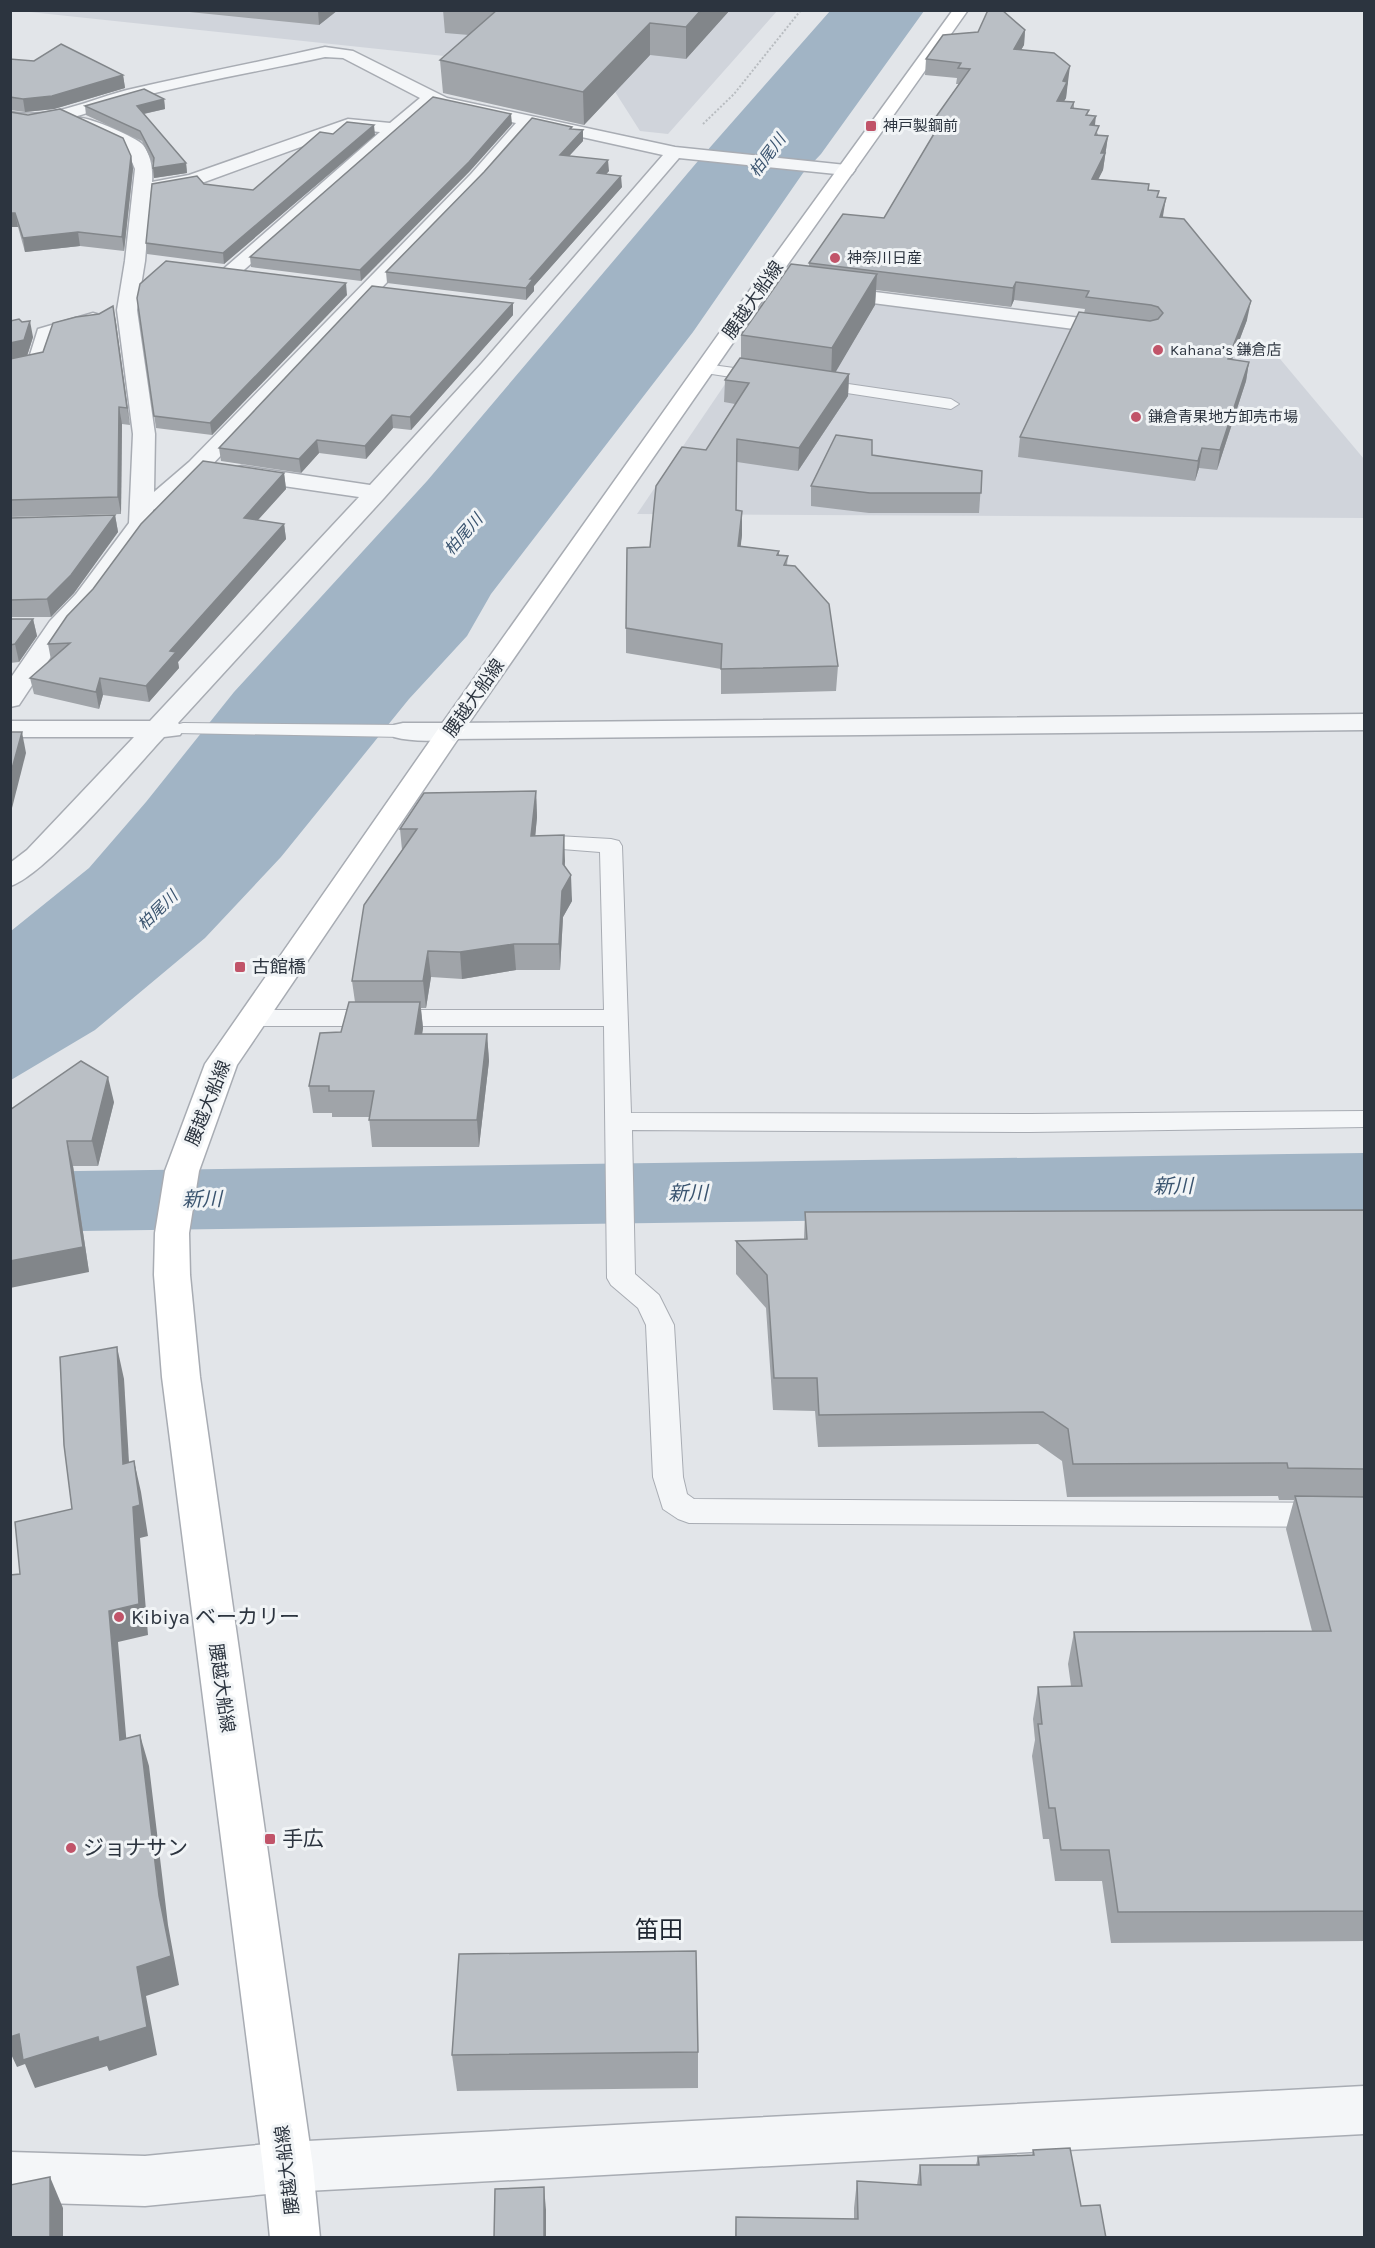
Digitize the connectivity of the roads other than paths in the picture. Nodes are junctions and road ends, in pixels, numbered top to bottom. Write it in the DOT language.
graph roads {
  1 [pos="961,10"];
  2 [pos="431,97"];
  3 [pos="65,114"];
  4 [pos="10,117"];
  5 [pos="528,120"];
  6 [pos="30,121"];
  7 [pos="10,127"];
  8 [pos="394,129"];
  9 [pos="682,153"];
  10 [pos="846,170"];
  11 [pos="142,188"];
  12 [pos="135,261"];
  13 [pos="159,264"];
  14 [pos="206,270"];
  15 [pos="230,272"];
  16 [pos="253,275"];
  17 [pos="764,284"];
  18 [pos="344,286"];
  19 [pos="367,289"];
  20 [pos="390,291"];
  21 [pos="516,307"];
  22 [pos="127,310"];
  23 [pos="539,310"];
  24 [pos="1136,331"];
  25 [pos="10,368"];
  26 [pos="705,369"];
  27 [pos="775,379"];
  28 [pos="798,382"];
  29 [pos="951,404"];
  30 [pos="145,459"];
  31 [pos="197,467"];
  32 [pos="376,493"];
  33 [pos="141,515"];
  34 [pos="117,523"];
  35 [pos="30,626"];
  36 [pos="59,626"];
  37 [pos="10,699"];
  38 [pos="1365,722"];
  39 [pos="10,729"];
  40 [pos="170,729"];
  41 [pos="403,731"];
  42 [pos="450,731"];
  43 [pos="557,843"];
  44 [pos="10,877"];
  45 [pos="252,1018"];
  46 [pos="616,1018"];
  47 [pos="1365,1119"];
  48 [pos="620,1121"];
  49 [pos="1365,1515"];
  50 [pos="1365,2110"];
  51 [pos="288,2167"];
  52 [pos="10,2177"];
  53 [pos="296,2238"];
  1 -- 10 [label="main road, 腰越大船線"];
  2 -- 3 [label="street"];
  2 -- 5 [label="street"];
  2 -- 8 [label="street"];
  3 -- 6 [label="street"];
  3 -- 11 [label="street"];
  4 -- 6 [label="street"];
  5 -- 9 [label="street"];
  5 -- 19 [label="street"];
  6 -- 7 [label="street"];
  8 -- 11 [label="street"];
  8 -- 15 [label="street"];
  9 -- 10 [label="street"];
  9 -- 23 [label="street"];
  10 -- 17 [label="main road, 腰越大船線"];
  11 -- 12 [label="street"];
  12 -- 13 [label="street"];
  12 -- 22 [label="street"];
  14 -- 15 [label="street"];
  15 -- 16 [label="street"];
  17 -- 24 [label="street"];
  17 -- 26 [label="main road, 腰越大船線"];
  18 -- 19 [label="street"];
  19 -- 20 [label="street"];
  19 -- 31 [label="street"];
  21 -- 23 [label="street"];
  22 -- 25 [label="street"];
  22 -- 30 [label="street"];
  23 -- 32 [label="street"];
  26 -- 27 [label="lane"];
  26 -- 42 [label="main road, 腰越大船線"];
  28 -- 29 [label="lane"];
  30 -- 31 [label="street"];
  30 -- 33 [label="street"];
  31 -- 32 [label="street"];
  31 -- 33 [label="street"];
  32 -- 40 [label="street"];
  33 -- 34 [label="street"];
  33 -- 36 [label="street"];
  35 -- 36 [label="street"];
  36 -- 37 [label="street"];
  38 -- 42 [label="street"];
  39 -- 40 [label="street"];
  40 -- 41 [label="lane"];
  40 -- 44 [label="street"];
  41 -- 42 [label="street"];
  42 -- 45 [label="main road, 腰越大船線"];
  43 -- 46 [label="lane"];
  45 -- 46 [label="lane"];
  45 -- 51 [label="main road, 腰越大船線"];
  46 -- 48 [label="lane"];
  47 -- 48 [label="lane"];
  48 -- 49 [label="lane"];
  50 -- 51 [label="street"];
  51 -- 52 [label="street"];
  51 -- 53 [label="main road, 腰越大船線"];
}
